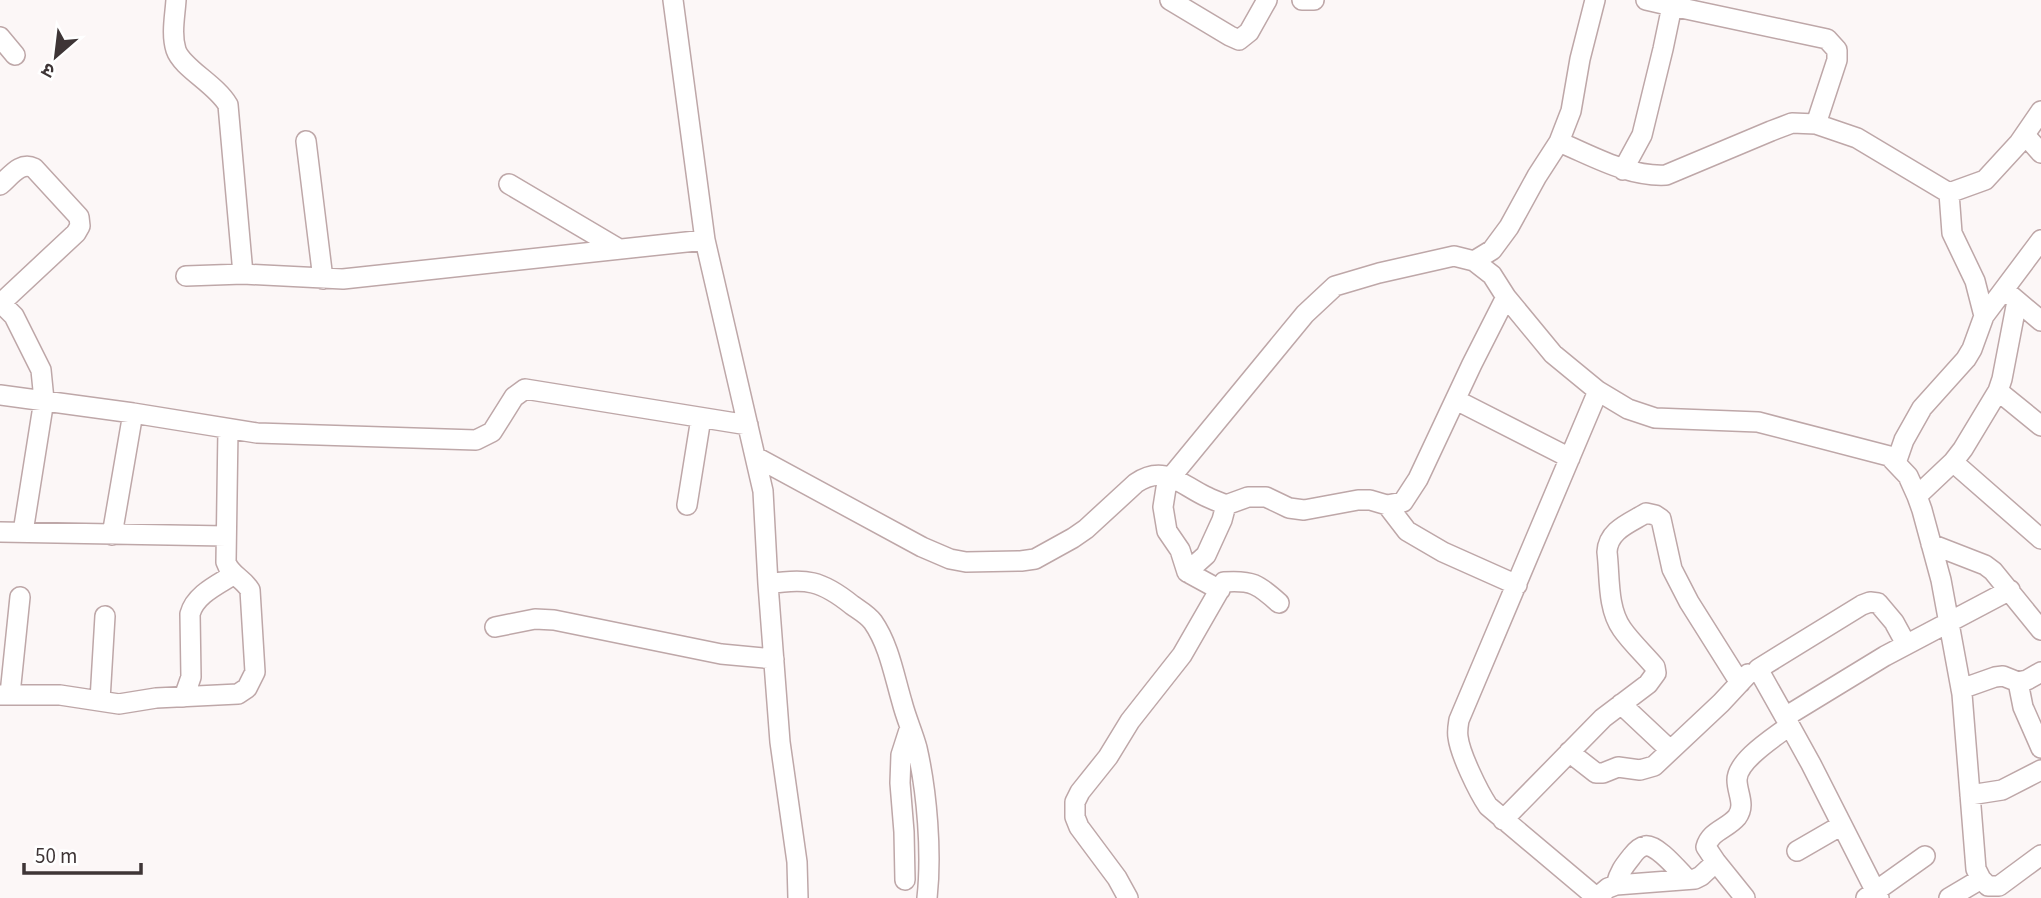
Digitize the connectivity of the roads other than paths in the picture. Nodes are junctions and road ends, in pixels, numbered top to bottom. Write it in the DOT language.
graph roads {
  1 [pos="176,0"];
  2 [pos="673,0"];
  3 [pos="1170,0"];
  4 [pos="1267,0"];
  5 [pos="1302,0"];
  6 [pos="1314,0"];
  7 [pos="1595,0"];
  8 [pos="1646,0"];
  9 [pos="1674,3"];
  10 [pos="0,37"];
  11 [pos="15,55"];
  12 [pos="2041,111"];
  13 [pos="1815,124"];
  14 [pos="2025,135"];
  15 [pos="306,141"];
  16 [pos="1559,142"];
  17 [pos="2041,153"];
  18 [pos="1623,170"];
  19 [pos="509,184"];
  20 [pos="0,185"];
  21 [pos="1949,193"];
  22 [pos="705,240"];
  23 [pos="2041,240"];
  24 [pos="620,249"];
  25 [pos="1474,261"];
  26 [pos="243,274"];
  27 [pos="187,276"];
  28 [pos="323,279"];
  29 [pos="2010,295"];
  30 [pos="1506,297"];
  31 [pos="0,302"];
  32 [pos="1984,316"];
  33 [pos="2041,321"];
  34 [pos="1598,391"];
  35 [pos="1998,391"];
  36 [pos="0,395"];
  37 [pos="44,400"];
  38 [pos="1456,400"];
  39 [pos="132,412"];
  40 [pos="701,418"];
  41 [pos="748,425"];
  42 [pos="2041,426"];
  43 [pos="228,429"];
  44 [pos="756,457"];
  45 [pos="1570,458"];
  46 [pos="1953,462"];
  47 [pos="1896,463"];
  48 [pos="1171,477"];
  49 [pos="1917,496"];
  50 [pos="687,505"];
  51 [pos="1226,505"];
  52 [pos="1387,505"];
  53 [pos="0,532"];
  54 [pos="23,532"];
  55 [pos="112,535"];
  56 [pos="226,536"];
  57 [pos="2041,538"];
  58 [pos="1931,544"];
  59 [pos="1187,572"];
  60 [pos="233,575"];
  61 [pos="768,583"];
  62 [pos="1517,585"];
  63 [pos="1220,590"];
  64 [pos="2010,590"];
  65 [pos="20,597"];
  66 [pos="1279,603"];
  67 [pos="105,616"];
  68 [pos="1894,622"];
  69 [pos="1943,624"];
  70 [pos="495,627"];
  71 [pos="2041,631"];
  72 [pos="1906,644"];
  73 [pos="774,659"];
  74 [pos="1758,669"];
  75 [pos="2041,672"];
  76 [pos="2018,681"];
  77 [pos="1740,683"];
  78 [pos="1961,689"];
  79 [pos="5,695"];
  80 [pos="184,697"];
  81 [pos="100,700"];
  82 [pos="1621,704"];
  83 [pos="1787,721"];
  84 [pos="910,727"];
  85 [pos="2041,748"];
  86 [pos="1671,750"];
  87 [pos="1569,752"];
  88 [pos="2041,771"];
  89 [pos="1970,795"];
  90 [pos="1503,820"];
  91 [pos="1842,825"];
  92 [pos="1797,851"];
  93 [pos="2041,855"];
  94 [pos="1926,856"];
  95 [pos="1716,862"];
  96 [pos="1687,879"];
  97 [pos="1981,879"];
  98 [pos="905,880"];
  99 [pos="1616,885"];
  100 [pos="1873,896"];
  101 [pos="797,898"];
  102 [pos="927,898"];
  103 [pos="1128,898"];
  104 [pos="1596,898"];
  105 [pos="1745,898"];
  106 [pos="1949,898"];
  1 -- 26 [label="street"];
  2 -- 22 [label="street"];
  3 -- 4 [label="street"];
  5 -- 6 [label="street"];
  7 -- 16 [label="street"];
  8 -- 9 [label="street"];
  9 -- 13 [label="street"];
  9 -- 18 [label="street"];
  10 -- 11 [label="street"];
  12 -- 14 [label="street"];
  13 -- 18 [label="street"];
  13 -- 21 [label="street"];
  14 -- 17 [label="street"];
  14 -- 21 [label="street"];
  15 -- 28 [label="street"];
  16 -- 18 [label="street"];
  16 -- 25 [label="street"];
  19 -- 24 [label="street"];
  20 -- 31 [label="street"];
  21 -- 32 [label="street"];
  22 -- 24 [label="street"];
  22 -- 41 [label="street"];
  23 -- 29 [label="street"];
  24 -- 28 [label="street"];
  25 -- 30 [label="street"];
  25 -- 48 [label="street"];
  26 -- 27 [label="street"];
  26 -- 28 [label="street"];
  29 -- 32 [label="street"];
  29 -- 33 [label="street"];
  29 -- 35 [label="street"];
  30 -- 34 [label="street"];
  30 -- 38 [label="street"];
  31 -- 37 [label="street"];
  32 -- 47 [label="street"];
  34 -- 45 [label="street"];
  34 -- 47 [label="street"];
  35 -- 42 [label="street"];
  35 -- 46 [label="street"];
  36 -- 37 [label="street"];
  37 -- 39 [label="street"];
  37 -- 54 [label="street"];
  38 -- 45 [label="street"];
  38 -- 52 [label="street"];
  39 -- 43 [label="street"];
  39 -- 55 [label="street"];
  40 -- 41 [label="street"];
  40 -- 43 [label="street"];
  40 -- 50 [label="street"];
  41 -- 44 [label="street"];
  43 -- 56 [label="street"];
  44 -- 48 [label="street"];
  44 -- 61 [label="street"];
  45 -- 62 [label="street"];
  46 -- 49 [label="street"];
  46 -- 57 [label="street"];
  47 -- 49 [label="street"];
  48 -- 51 [label="street"];
  48 -- 59 [label="street"];
  49 -- 58 [label="street"];
  51 -- 52 [label="street"];
  51 -- 59 [label="street"];
  52 -- 62 [label="street"];
  53 -- 54 [label="street"];
  54 -- 55 [label="street"];
  55 -- 56 [label="street"];
  56 -- 60 [label="street"];
  58 -- 64 [label="street"];
  58 -- 69 [label="street"];
  59 -- 63 [label="street"];
  60 -- 80 [label="street"];
  60 -- 80 [label="street"];
  61 -- 73 [label="street"];
  61 -- 84 [label="street"];
  62 -- 90 [label="street"];
  63 -- 66 [label="street"];
  63 -- 103 [label="street"];
  64 -- 69 [label="street"];
  64 -- 71 [label="street"];
  65 -- 79 [label="street"];
  67 -- 81 [label="street"];
  68 -- 69 [label="street"];
  68 -- 72 [label="street"];
  68 -- 74 [label="street"];
  69 -- 72 [label="street"];
  69 -- 78 [label="street"];
  70 -- 73 [label="street"];
  72 -- 83 [label="street"];
  73 -- 101 [label="street"];
  74 -- 77 [label="street"];
  74 -- 83 [label="street"];
  75 -- 76 [label="street"];
  76 -- 78 [label="street"];
  76 -- 85 [label="street"];
  77 -- 82 [label="street"];
  77 -- 86 [label="street"];
  78 -- 89 [label="street"];
  79 -- 81 [label="street"];
  80 -- 81 [label="street"];
  82 -- 86 [label="street"];
  82 -- 87 [label="street"];
  83 -- 91 [label="street"];
  83 -- 95 [label="street"];
  84 -- 98 [label="street"];
  84 -- 102 [label="street"];
  86 -- 87 [label="street"];
  87 -- 90 [label="street"];
  88 -- 89 [label="street"];
  89 -- 97 [label="street"];
  90 -- 104 [label="street"];
  91 -- 92 [label="street"];
  91 -- 100 [label="street"];
  93 -- 97 [label="street"];
  94 -- 100 [label="street"];
  95 -- 96 [label="street"];
  95 -- 105 [label="street"];
  96 -- 99 [label="street"];
  96 -- 99 [label="street"];
  97 -- 106 [label="street"];
  99 -- 104 [label="street"];
}
